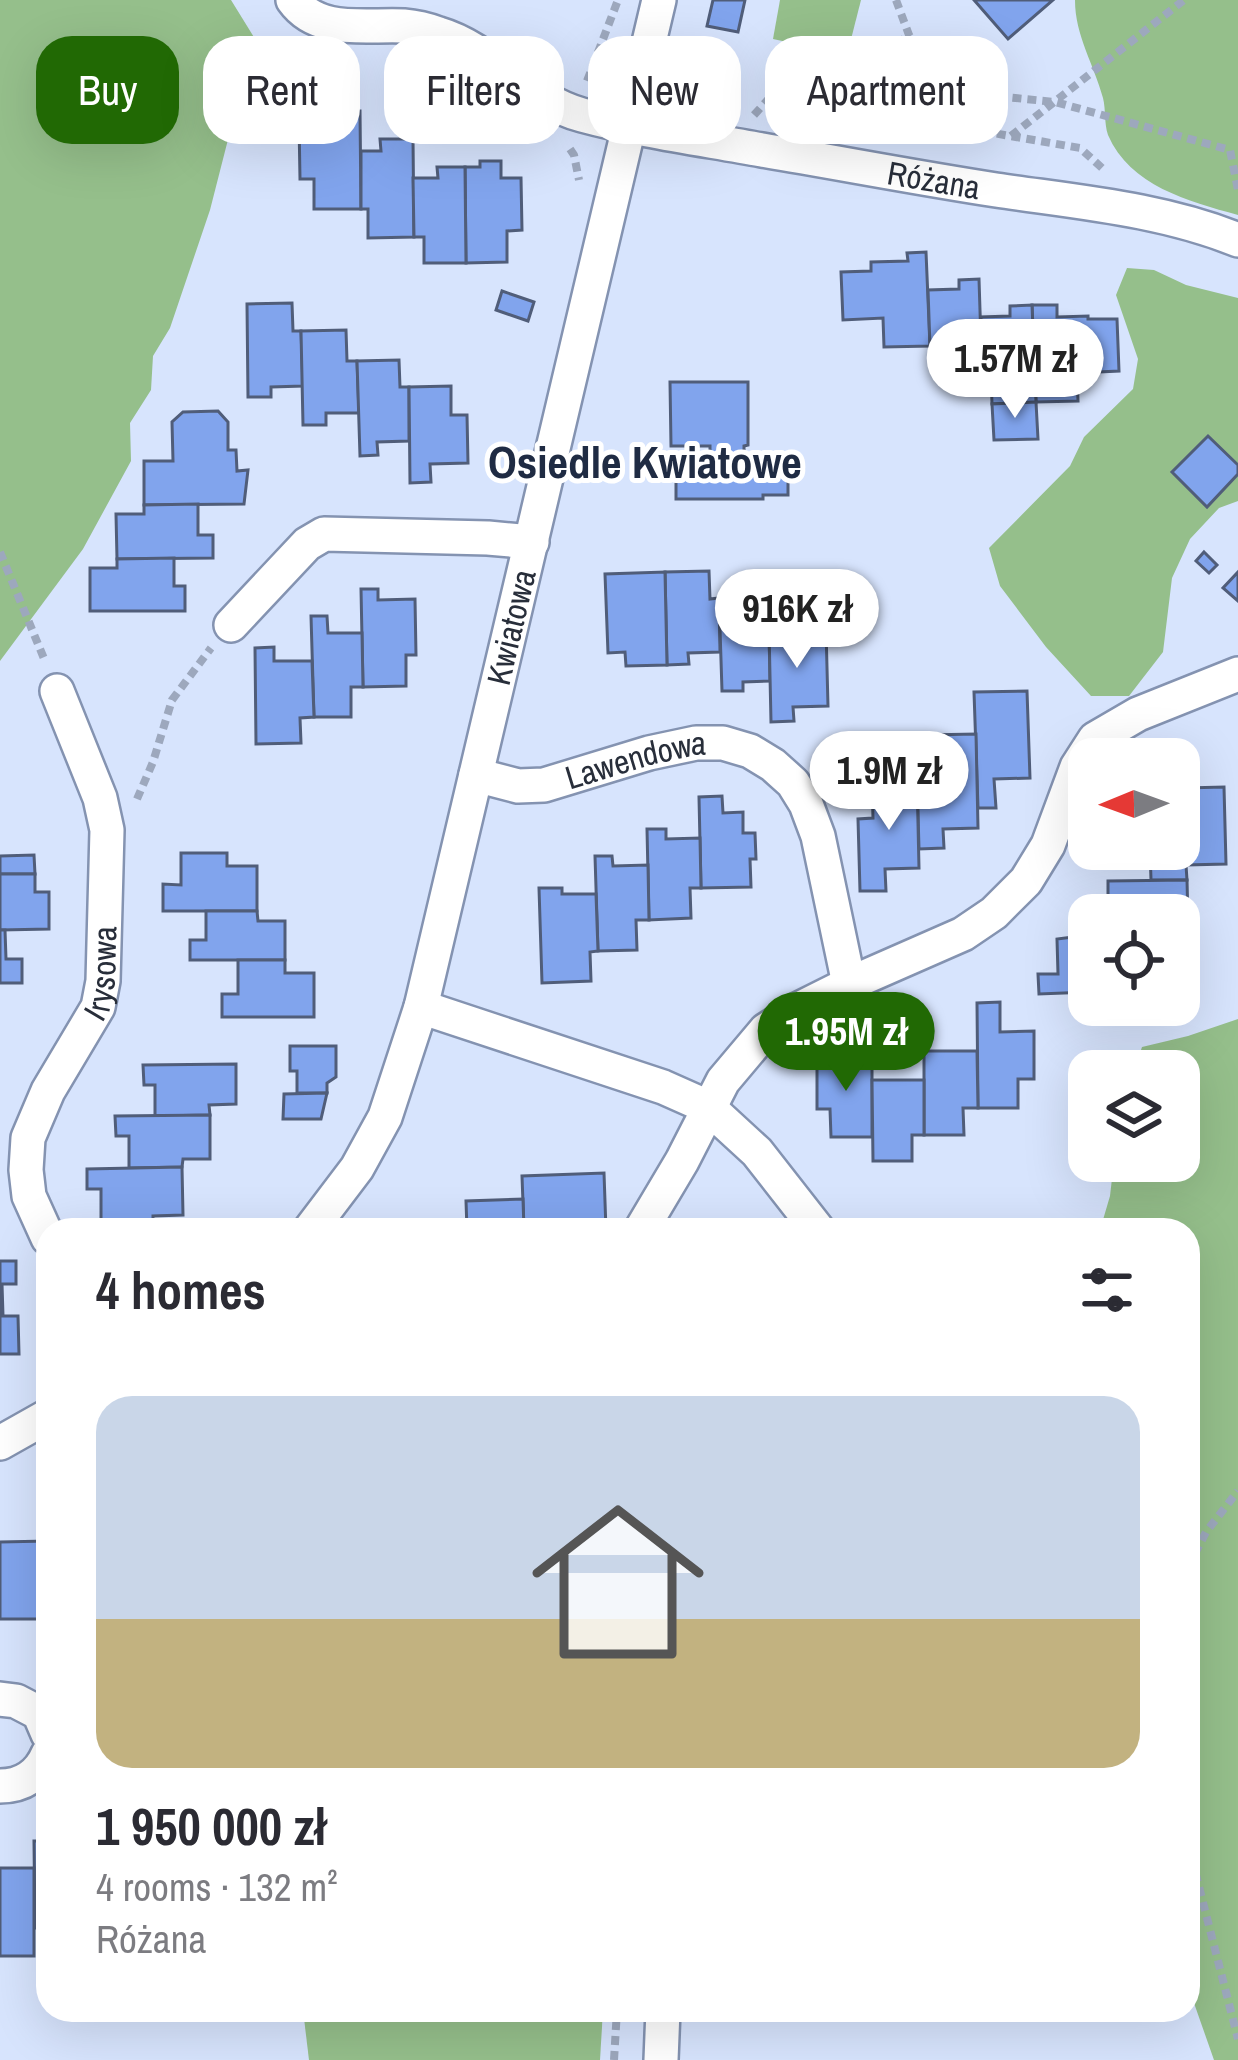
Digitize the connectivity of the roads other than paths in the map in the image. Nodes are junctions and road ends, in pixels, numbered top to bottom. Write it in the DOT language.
graph roads {
  1 [pos="293,0"];
  2 [pos="659,0"];
  3 [pos="651,36"];
  4 [pos="588,116"];
  5 [pos="627,144"];
  6 [pos="733,144"];
  7 [pos="1238,240"];
  8 [pos="532,542"];
  9 [pos="231,625"];
  10 [pos="1238,674"];
  11 [pos="57,691"];
  12 [pos="476,775"];
  13 [pos="849,984"];
  14 [pos="421,1007"];
  15 [pos="708,1108"];
  16 [pos="39,1218"];
  17 [pos="321,1218"];
  18 [pos="648,1218"];
  19 [pos="809,1218"];
  20 [pos="36,1422"];
  21 [pos="0,1442"];
  22 [pos="0,1699"];
  23 [pos="36,1711"];
  24 [pos="36,1775"];
  25 [pos="0,1786"];
  26 [pos="663,2022"];
  27 [pos="661,2060"];
  1 -- 4 [label="street, Różana"];
  2 -- 3 [label="street, Kwiatowa"];
  5 -- 8 [label="street, Kwiatowa"];
  6 -- 7 [label="street, Różana"];
  8 -- 9 [label="street"];
  8 -- 12 [label="street, Kwiatowa"];
  10 -- 13 [label="street"];
  11 -- 16 [label="street, Irysowa"];
  12 -- 13 [label="street, Lawendowa"];
  12 -- 14 [label="street, Kwiatowa"];
  13 -- 15 [label="street"];
  14 -- 15 [label="street"];
  14 -- 17 [label="street, Kwiatowa"];
  15 -- 18 [label="street"];
  15 -- 19 [label="street"];
  20 -- 21 [label="street"];
  22 -- 23 [label="street"];
  24 -- 25 [label="street"];
  26 -- 27 [label="street"];
}
